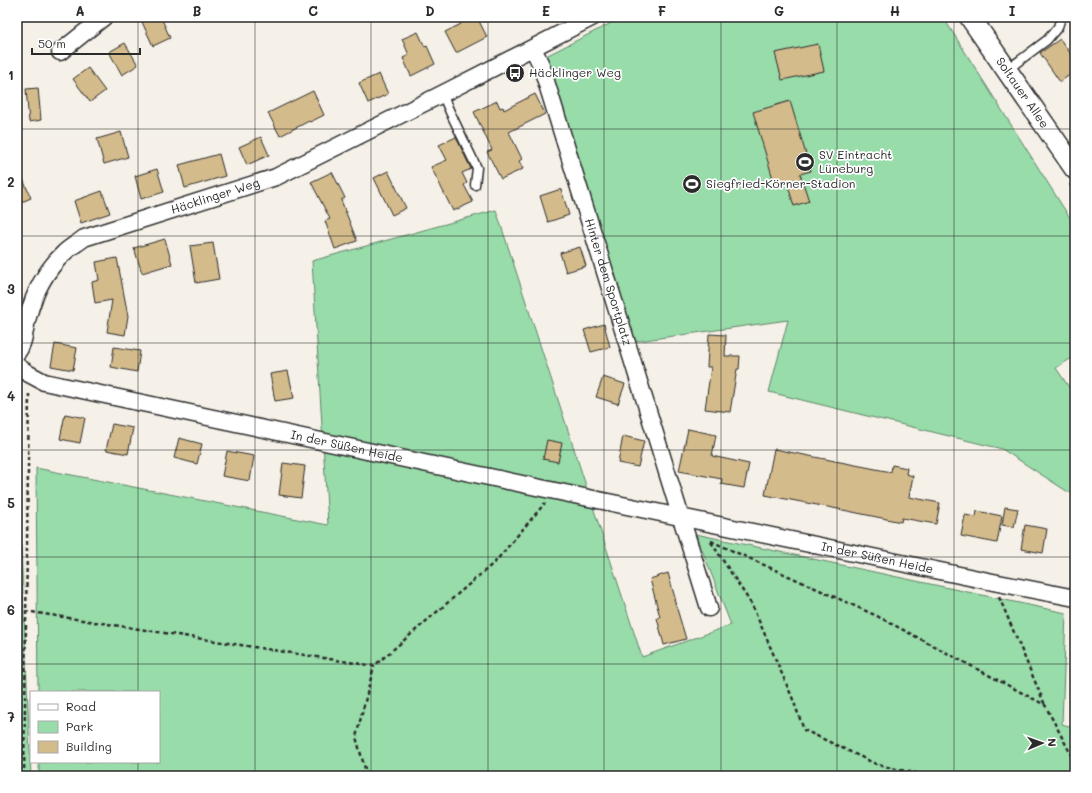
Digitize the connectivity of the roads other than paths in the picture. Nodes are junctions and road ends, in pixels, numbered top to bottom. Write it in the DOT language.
graph roads {
  1 [pos="104,17"];
  2 [pos="592,17"];
  3 [pos="970,17"];
  4 [pos="1061,17"];
  5 [pos="532,48"];
  6 [pos="60,52"];
  7 [pos="1007,70"];
  8 [pos="442,94"];
  9 [pos="1075,169"];
  10 [pos="475,185"];
  11 [pos="17,353"];
  12 [pos="23,370"];
  13 [pos="680,517"];
  14 [pos="1075,598"];
  15 [pos="709,608"];
  1 -- 6 [label="street"];
  2 -- 5 [label="street, Häcklinger Weg"];
  3 -- 7 [label="street, Soltauer Allee"];
  4 -- 7 [label="lane"];
  5 -- 8 [label="street, Häcklinger Weg"];
  5 -- 13 [label="street, Hinter dem Sportplatz"];
  7 -- 9 [label="street, Soltauer Allee"];
  8 -- 10 [label="lane"];
  8 -- 11 [label="street, Häcklinger Weg"];
  12 -- 13 [label="street, In der Süßen Heide"];
  13 -- 14 [label="street, In der Süßen Heide"];
  13 -- 15 [label="street"];
}
